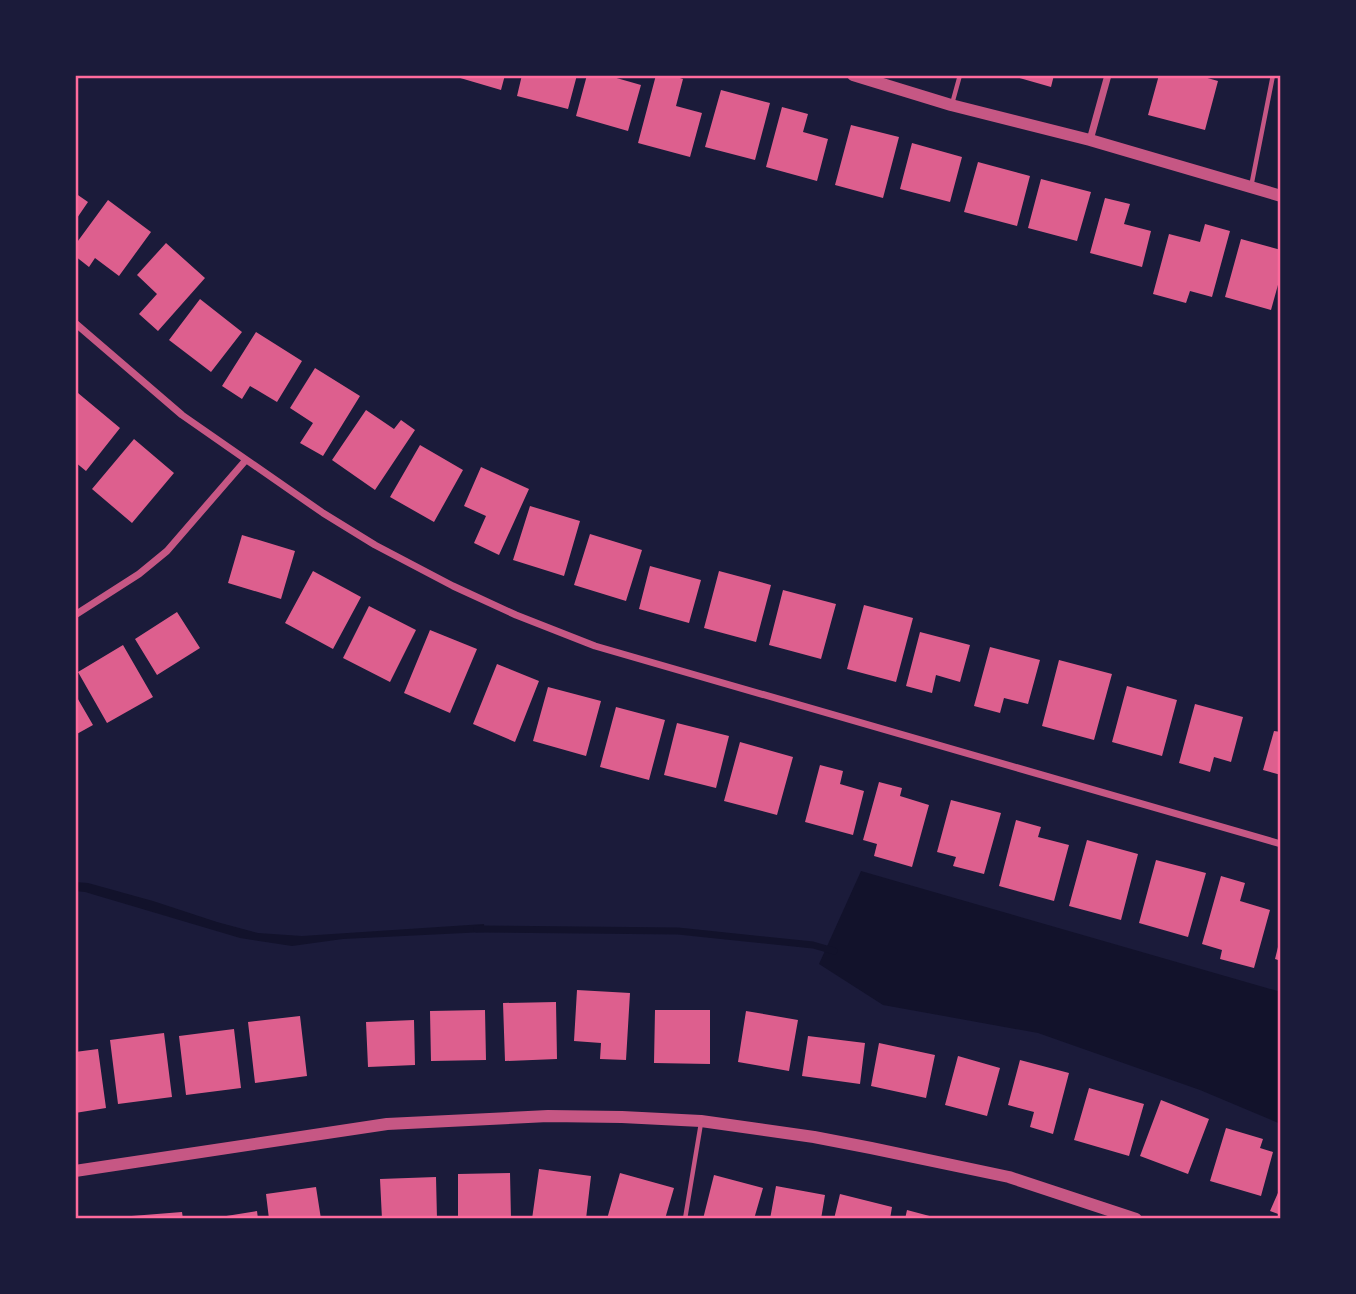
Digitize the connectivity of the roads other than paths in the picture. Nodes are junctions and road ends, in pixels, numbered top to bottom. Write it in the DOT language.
graph roads {
  1 [pos="853,75"];
  2 [pos="960,75"];
  3 [pos="1108,75"];
  4 [pos="1273,75"];
  5 [pos="951,105"];
  6 [pos="1090,140"];
  7 [pos="1251,188"];
  8 [pos="1281,195"];
  9 [pos="75,323"];
  10 [pos="245,461"];
  11 [pos="76,613"];
  12 [pos="1281,844"];
  13 [pos="701,1121"];
  14 [pos="75,1171"];
  15 [pos="685,1219"];
  16 [pos="1136,1219"];
  1 -- 5 [label="street"];
  2 -- 5 [label="lane"];
  3 -- 6 [label="street"];
  4 -- 7 [label="lane"];
  5 -- 6 [label="street"];
  6 -- 7 [label="street"];
  7 -- 8 [label="street"];
  9 -- 10 [label="street"];
  10 -- 11 [label="street"];
  10 -- 12 [label="street"];
  13 -- 14 [label="street"];
  13 -- 15 [label="lane"];
  13 -- 16 [label="street"];
}
